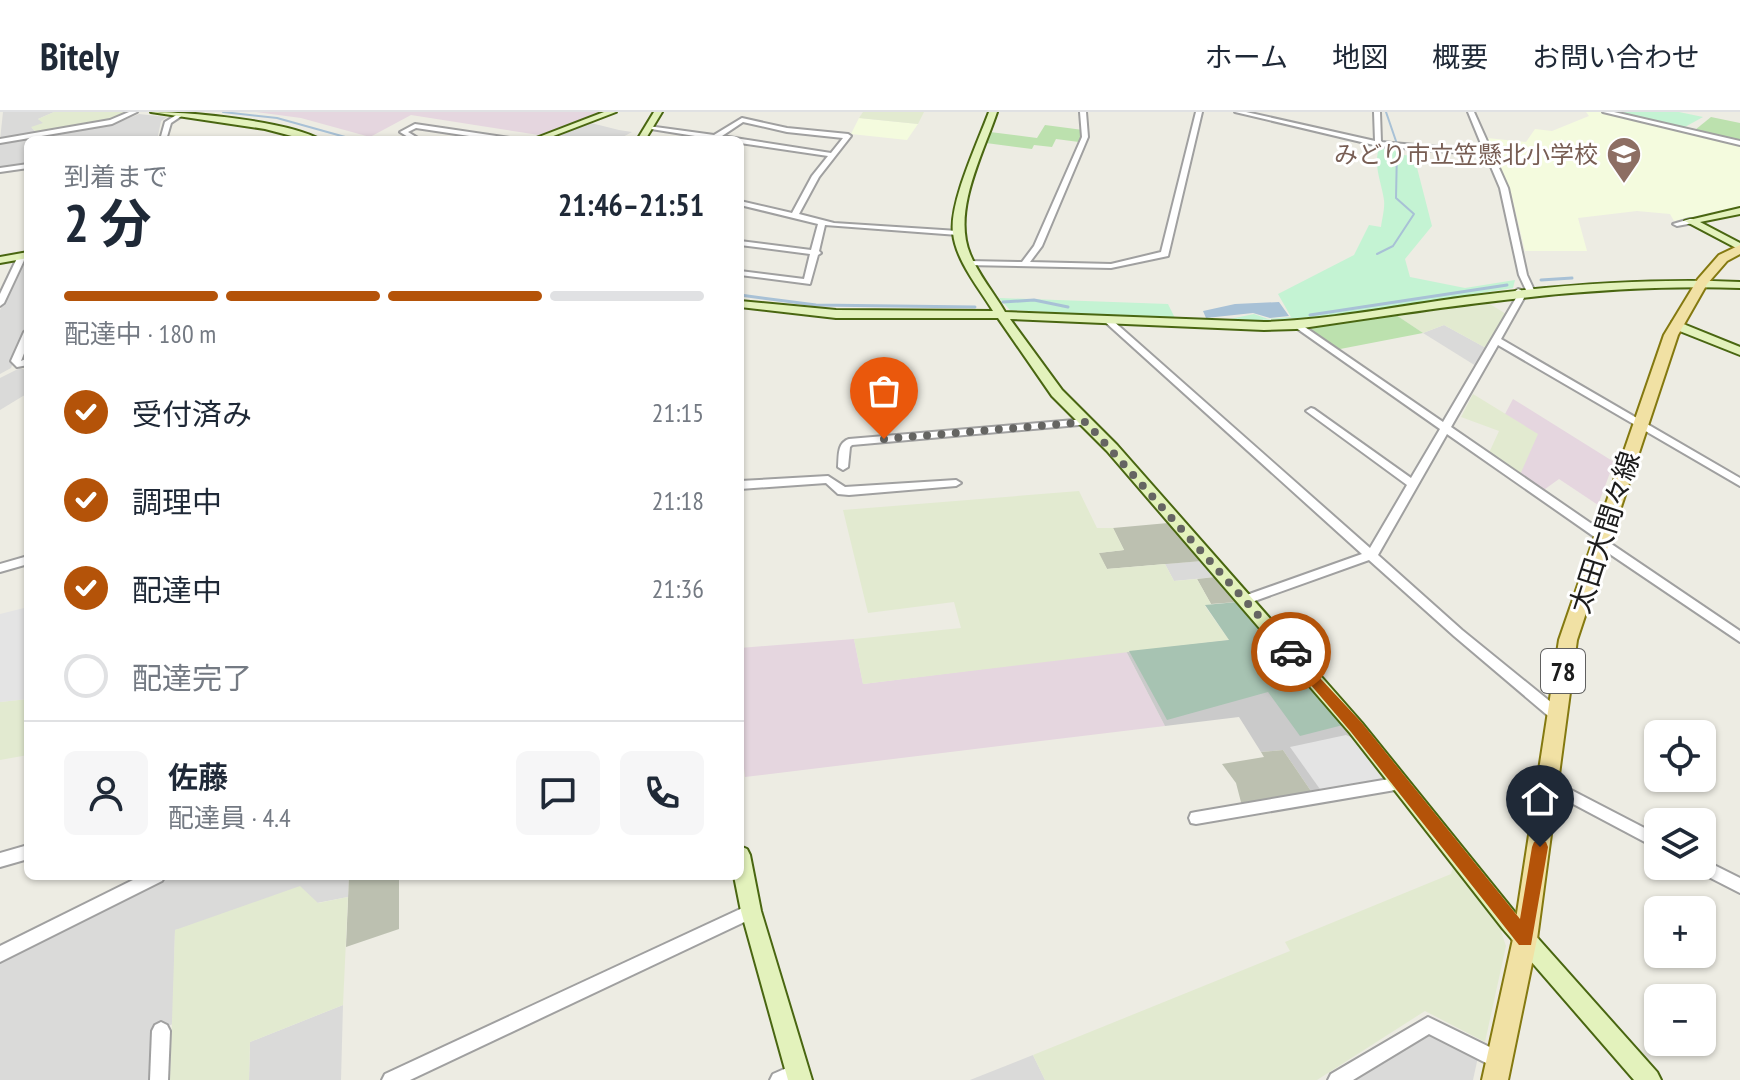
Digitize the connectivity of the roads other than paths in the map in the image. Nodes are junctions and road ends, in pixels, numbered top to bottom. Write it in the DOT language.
graph roads {
  1 [pos="134,112"];
  2 [pos="155,112"];
  3 [pos="612,112"];
  4 [pos="658,112"];
  5 [pos="993,112"];
  6 [pos="1083,112"];
  7 [pos="1199,112"];
  8 [pos="1238,112"];
  9 [pos="1377,112"];
  10 [pos="1471,112"];
  11 [pos="1606,112"];
  12 [pos="180,115"];
  13 [pos="648,128"];
  14 [pos="29,136"];
  15 [pos="164,136"];
  16 [pos="302,136"];
  17 [pos="410,136"];
  18 [pos="483,136"];
  19 [pos="546,136"];
  20 [pos="643,136"];
  21 [pos="708,136"];
  22 [pos="717,136"];
  23 [pos="24,137"];
  24 [pos="0,141"];
  25 [pos="744,142"];
  26 [pos="1740,143"];
  27 [pos="1378,144"];
  28 [pos="1488,153"];
  29 [pos="832,155"];
  30 [pos="24,167"];
  31 [pos="0,170"];
  32 [pos="744,204"];
  33 [pos="1740,211"];
  34 [pos="794,216"];
  35 [pos="1690,221"];
  36 [pos="822,223"];
  37 [pos="1677,224"];
  38 [pos="958,233"];
  39 [pos="744,244"];
  40 [pos="1740,248"];
  41 [pos="817,253"];
  42 [pos="24,256"];
  43 [pos="24,258"];
  44 [pos="0,260"];
  45 [pos="969,263"];
  46 [pos="1024,265"];
  47 [pos="744,274"];
  48 [pos="1702,282"];
  49 [pos="1740,285"];
  50 [pos="1524,291"];
  51 [pos="0,303"];
  52 [pos="744,304"];
  53 [pos="1001,315"];
  54 [pos="1108,321"];
  55 [pos="1296,325"];
  56 [pos="1676,325"];
  57 [pos="1496,340"];
  58 [pos="24,342"];
  59 [pos="1740,351"];
  60 [pos="24,363"];
  61 [pos="1311,411"];
  62 [pos="1086,422"];
  63 [pos="1640,424"];
  64 [pos="1446,430"];
  65 [pos="843,467"];
  66 [pos="956,483"];
  67 [pos="1740,483"];
  68 [pos="744,485"];
  69 [pos="1414,485"];
  70 [pos="1600,539"];
  71 [pos="1372,555"];
  72 [pos="24,561"];
  73 [pos="0,568"];
  74 [pos="1245,600"];
  75 [pos="1740,637"];
  76 [pos="1558,716"];
  77 [pos="1401,783"];
  78 [pos="1550,785"];
  79 [pos="1196,818"];
  80 [pos="1644,835"];
  81 [pos="24,853"];
  82 [pos="0,860"];
  83 [pos="1716,873"];
  84 [pos="744,875"];
  85 [pos="149,880"];
  86 [pos="1740,886"];
  87 [pos="751,911"];
  88 [pos="1525,939"];
  89 [pos="0,954"];
  90 [pos="161,1031"];
  91 [pos="1497,1070"];
  92 [pos="792,1077"];
  93 [pos="159,1080"];
  94 [pos="391,1080"];
  95 [pos="1337,1080"];
  96 [pos="1649,1080"];
  1 -- 14 [label="street"];
  2 -- 12 [label="street"];
  3 -- 19 [label="street"];
  4 -- 13 [label="street"];
  5 -- 38 [label="street"];
  6 -- 46 [label="street"];
  7 -- 46 [label="street"];
  8 -- 27 [label="street"];
  9 -- 27 [label="street"];
  10 -- 28 [label="street"];
  11 -- 26 [label="street"];
  12 -- 15 [label="street"];
  12 -- 16 [label="street"];
  13 -- 20 [label="street"];
  13 -- 21 [label="street"];
  17 -- 18 [label="street"];
  22 -- 29 [label="street"];
  23 -- 24 [label="street"];
  25 -- 29 [label="street"];
  27 -- 28 [label="street"];
  28 -- 50 [label="street"];
  29 -- 34 [label="street"];
  30 -- 31 [label="street"];
  32 -- 34 [label="street"];
  33 -- 35 [label="street"];
  34 -- 36 [label="street"];
  35 -- 37 [label="street"];
  35 -- 40 [label="street"];
  36 -- 38 [label="street"];
  36 -- 41 [label="street"];
  38 -- 45 [label="street"];
  39 -- 41 [label="street"];
  40 -- 48 [label="main road, 太田大間々線 / 78"];
  41 -- 47 [label="street"];
  42 -- 44 [label="street"];
  43 -- 51 [label="street"];
  45 -- 46 [label="street"];
  45 -- 53 [label="street"];
  48 -- 49 [label="street"];
  48 -- 50 [label="street"];
  48 -- 56 [label="main road, 太田大間々線 / 78"];
  50 -- 55 [label="street"];
  50 -- 57 [label="street"];
  52 -- 53 [label="street"];
  53 -- 54 [label="street"];
  53 -- 62 [label="street"];
  54 -- 55 [label="street"];
  54 -- 71 [label="street"];
  55 -- 64 [label="street"];
  56 -- 59 [label="street"];
  56 -- 63 [label="main road, 太田大間々線 / 78"];
  57 -- 63 [label="street"];
  57 -- 64 [label="street"];
  58 -- 60 [label="street"];
  61 -- 69 [label="street"];
  62 -- 65 [label="street"];
  62 -- 74 [label="street"];
  63 -- 67 [label="street"];
  63 -- 70 [label="main road, 太田大間々線 / 78"];
  64 -- 69 [label="street"];
  64 -- 70 [label="street"];
  66 -- 68 [label="street"];
  69 -- 71 [label="street"];
  70 -- 75 [label="street"];
  70 -- 76 [label="main road, 太田大間々線 / 78"];
  71 -- 74 [label="street"];
  71 -- 76 [label="street"];
  72 -- 73 [label="street"];
  74 -- 77 [label="street"];
  76 -- 78 [label="main road, 太田大間々線 / 78"];
  77 -- 79 [label="street"];
  77 -- 88 [label="street"];
  78 -- 80 [label="street"];
  78 -- 88 [label="main road, 太田大間々線 / 78"];
  81 -- 82 [label="street"];
  83 -- 86 [label="street"];
  84 -- 87 [label="street"];
  85 -- 89 [label="street"];
  87 -- 92 [label="street"];
  87 -- 94 [label="street"];
  88 -- 91 [label="main road, 太田大間々線 / 78"];
  88 -- 96 [label="street"];
  90 -- 93 [label="street"];
  91 -- 95 [label="street"];
}
